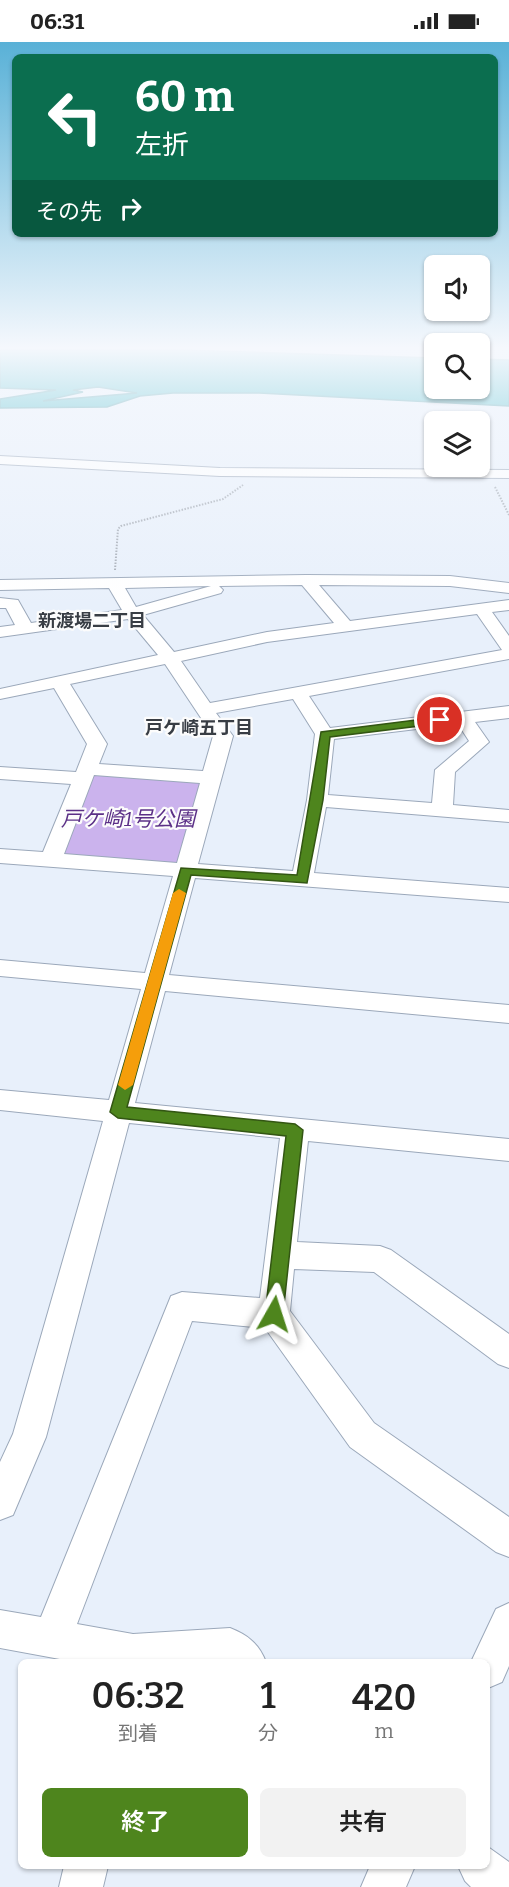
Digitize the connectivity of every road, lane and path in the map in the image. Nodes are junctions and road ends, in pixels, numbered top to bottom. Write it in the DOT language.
graph roads {
  1 [pos="0,460"];
  2 [pos="0,465"];
  3 [pos="117,468"];
  4 [pos="509,474"];
  5 [pos="489,483"];
  6 [pos="247,484"];
  7 [pos="509,515"];
  8 [pos="306,580"];
  9 [pos="250,581"];
  10 [pos="114,583"];
  11 [pos="0,585"];
  12 [pos="509,588"];
  13 [pos="0,603"];
  14 [pos="509,605"];
  15 [pos="482,609"];
  16 [pos="132,613"];
  17 [pos="345,626"];
  18 [pos="25,627"];
  19 [pos="0,632"];
  20 [pos="509,648"];
  21 [pos="509,654"];
  22 [pos="170,658"];
  23 [pos="60,683"];
  24 [pos="298,692"];
  25 [pos="0,694"];
  26 [pos="206,709"];
  27 [pos="509,712"];
  28 [pos="463,717"];
  29 [pos="325,735"];
  30 [pos="0,773"];
  31 [pos="85,774"];
  32 [pos="212,778"];
  33 [pos="317,800"];
  34 [pos="442,811"];
  35 [pos="509,816"];
  36 [pos="0,856"];
  37 [pos="51,860"];
  38 [pos="186,871"];
  39 [pos="302,880"];
  40 [pos="509,895"];
  41 [pos="0,968"];
  42 [pos="153,982"];
  43 [pos="509,1014"];
  44 [pos="0,1100"];
  45 [pos="118,1112"];
  46 [pos="295,1130"];
  47 [pos="509,1150"];
  48 [pos="281,1255"];
  49 [pos="274,1314"];
  50 [pos="509,1353"];
  51 [pos="0,1502"];
  52 [pos="509,1539"];
  53 [pos="509,1622"];
  54 [pos="0,1629"];
  55 [pos="52,1638"];
  56 [pos="132,1658"];
  57 [pos="244,1659"];
  58 [pos="490,1664"];
  59 [pos="85,1869"];
  60 [pos="392,1869"];
  61 [pos="483,1869"];
  62 [pos="81,1887"];
  63 [pos="383,1887"];
  64 [pos="504,1887"];
  1 -- 3 [label="street"];
  2 -- 3 [label="street"];
  3 -- 4 [label="street"];
  5 -- 7 [label="path"];
  6 -- 10 [label="path"];
  8 -- 9 [label="street"];
  8 -- 12 [label="street"];
  8 -- 17 [label="street"];
  9 -- 10 [label="street"];
  9 -- 16 [label="street"];
  10 -- 11 [label="street"];
  10 -- 16 [label="street"];
  13 -- 18 [label="street"];
  14 -- 15 [label="street"];
  15 -- 17 [label="street"];
  15 -- 20 [label="street"];
  16 -- 18 [label="street"];
  16 -- 22 [label="street"];
  17 -- 22 [label="street"];
  18 -- 19 [label="street"];
  21 -- 24 [label="street"];
  22 -- 23 [label="street"];
  22 -- 26 [label="street"];
  23 -- 25 [label="street"];
  23 -- 31 [label="street"];
  24 -- 26 [label="street"];
  24 -- 29 [label="street"];
  26 -- 32 [label="street"];
  27 -- 28 [label="street"];
  28 -- 29 [label="street"];
  28 -- 34 [label="street"];
  29 -- 33 [label="street"];
  30 -- 31 [label="street"];
  31 -- 32 [label="street"];
  31 -- 37 [label="street"];
  32 -- 38 [label="street"];
  33 -- 34 [label="street"];
  33 -- 39 [label="street"];
  34 -- 35 [label="street"];
  36 -- 37 [label="street"];
  37 -- 38 [label="street"];
  38 -- 39 [label="street"];
  38 -- 42 [label="street"];
  39 -- 40 [label="street"];
  41 -- 42 [label="street"];
  42 -- 43 [label="street"];
  42 -- 45 [label="street"];
  44 -- 45 [label="street"];
  45 -- 46 [label="street"];
  45 -- 51 [label="street"];
  46 -- 47 [label="street"];
  46 -- 48 [label="street"];
  48 -- 49 [label="street"];
  48 -- 50 [label="street"];
  49 -- 52 [label="street"];
  49 -- 55 [label="street"];
  53 -- 58 [label="street"];
  54 -- 55 [label="street"];
  55 -- 56 [label="street"];
  56 -- 57 [label="street"];
  59 -- 62 [label="street"];
  60 -- 63 [label="street"];
  61 -- 64 [label="street"];
}
